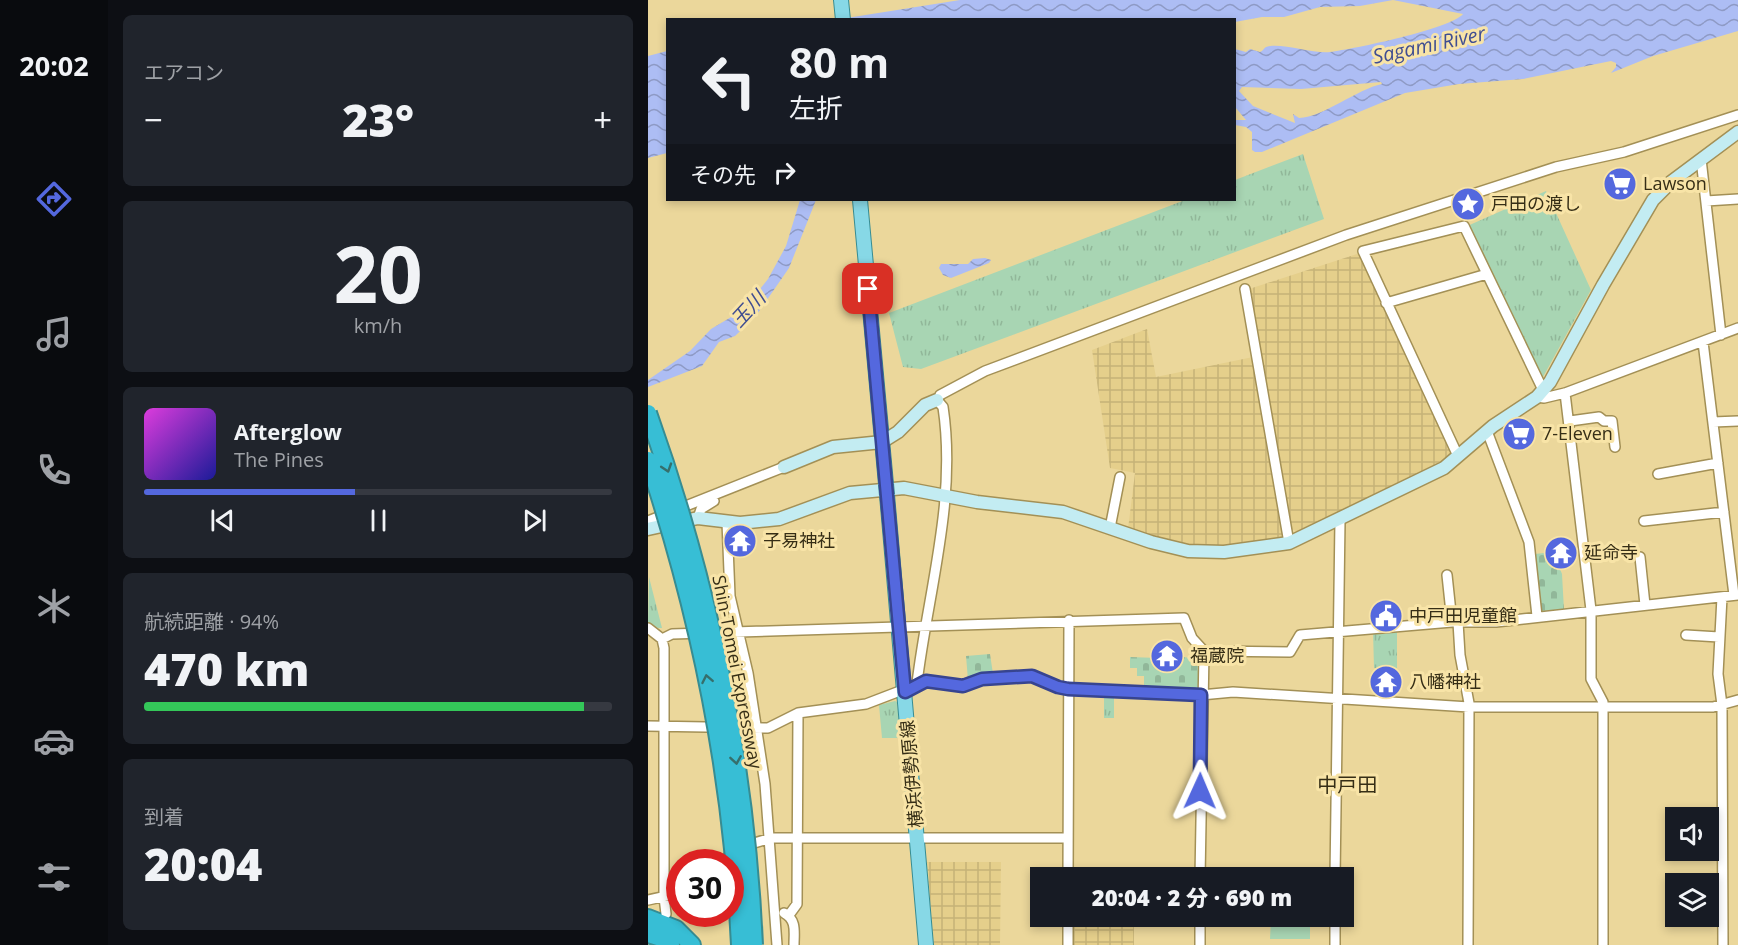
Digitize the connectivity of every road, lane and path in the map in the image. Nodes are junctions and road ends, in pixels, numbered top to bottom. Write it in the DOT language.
graph roads {
  1 [pos="841,0"];
  2 [pos="843,18"];
  3 [pos="1738,115"];
  4 [pos="1713,125"];
  5 [pos="1735,135"];
  6 [pos="1701,159"];
  7 [pos="1738,199"];
  8 [pos="860,201"];
  9 [pos="1706,201"];
  10 [pos="1487,274"];
  11 [pos="1245,289"];
  12 [pos="1386,303"];
  13 [pos="1738,328"];
  14 [pos="1721,335"];
  15 [pos="1703,342"];
  16 [pos="1565,393"];
  17 [pos="1540,394"];
  18 [pos="938,398"];
  19 [pos="648,413"];
  20 [pos="1570,421"];
  21 [pos="1738,421"];
  22 [pos="1713,422"];
  23 [pos="1487,431"];
  24 [pos="882,436"];
  25 [pos="1615,447"];
  26 [pos="1458,456"];
  27 [pos="648,460"];
  28 [pos="1718,463"];
  29 [pos="784,467"];
  30 [pos="1658,474"];
  31 [pos="1120,477"];
  32 [pos="946,496"];
  33 [pos="1724,512"];
  34 [pos="698,518"];
  35 [pos="1340,520"];
  36 [pos="648,521"];
  37 [pos="728,522"];
  38 [pos="1650,522"];
  39 [pos="1110,528"];
  40 [pos="648,529"];
  41 [pos="1289,543"];
  42 [pos="1638,561"];
  43 [pos="1447,575"];
  44 [pos="1736,595"];
  45 [pos="1722,597"];
  46 [pos="1645,605"];
  47 [pos="1591,610"];
  48 [pos="1538,616"];
  49 [pos="1069,620"];
  50 [pos="1455,622"];
  51 [pos="927,625"];
  52 [pos="899,626"];
  53 [pos="738,631"];
  54 [pos="1341,631"];
  55 [pos="653,634"];
  56 [pos="1686,635"];
  57 [pos="1719,637"];
  58 [pos="1204,651"];
  59 [pos="918,683"];
  60 [pos="1068,689"];
  61 [pos="905,692"];
  62 [pos="1201,695"];
  63 [pos="1336,699"];
  64 [pos="1738,700"];
  65 [pos="1722,705"];
  66 [pos="1469,707"];
  67 [pos="1603,707"];
  68 [pos="798,714"];
  69 [pos="648,726"];
  70 [pos="664,727"];
  71 [pos="758,729"];
  72 [pos="771,838"];
  73 [pos="797,838"];
  74 [pos="917,838"];
  75 [pos="1068,838"];
  76 [pos="738,849"];
  77 [pos="1068,867"];
  78 [pos="1200,867"];
  79 [pos="1335,867"];
  80 [pos="664,897"];
  81 [pos="648,900"];
  82 [pos="776,912"];
  83 [pos="666,914"];
  84 [pos="789,915"];
  85 [pos="648,918"];
  86 [pos="1068,927"];
  87 [pos="1200,927"];
  88 [pos="1335,927"];
  89 [pos="648,934"];
  90 [pos="671,945"];
  91 [pos="692,945"];
  92 [pos="740,945"];
  93 [pos="754,945"];
  94 [pos="777,945"];
  95 [pos="794,945"];
  96 [pos="926,945"];
  97 [pos="1068,945"];
  98 [pos="1200,945"];
  99 [pos="1335,945"];
  100 [pos="1468,945"];
  101 [pos="1603,945"];
  102 [pos="1723,945"];
  1 -- 2 [label="main road"];
  3 -- 4 [label="street"];
  4 -- 5 [label="street"];
  4 -- 18 [label="street"];
  5 -- 6 [label="street"];
  6 -- 9 [label="street"];
  6 -- 17 [label="street"];
  7 -- 9 [label="street"];
  8 -- 24 [label="main road, 横浜伊勢原線"];
  9 -- 14 [label="street"];
  10 -- 12 [label="street"];
  10 -- 12 [label="street"];
  10 -- 17 [label="street"];
  11 -- 41 [label="street"];
  12 -- 26 [label="street"];
  13 -- 14 [label="street"];
  14 -- 15 [label="street"];
  15 -- 16 [label="street"];
  15 -- 22 [label="street"];
  16 -- 17 [label="street"];
  16 -- 20 [label="street"];
  17 -- 23 [label="street"];
  18 -- 24 [label="street"];
  18 -- 32 [label="street"];
  19 -- 93 [label="highway, Shin-Tomei Expressway, one-way, bridge"];
  20 -- 25 [label="street"];
  20 -- 47 [label="street"];
  21 -- 22 [label="street"];
  22 -- 28 [label="street"];
  23 -- 26 [label="street"];
  23 -- 48 [label="street"];
  24 -- 29 [label="street"];
  24 -- 52 [label="main road, 横浜伊勢原線"];
  26 -- 35 [label="street"];
  92 -- 27 [label="highway, Shin-Tomei Expressway, one-way, bridge"];
  28 -- 30 [label="street"];
  28 -- 33 [label="street"];
  29 -- 34 [label="street"];
  29 -- 36 [label="street"];
  31 -- 39 [label="street"];
  32 -- 37 [label="street"];
  32 -- 39 [label="street"];
  32 -- 51 [label="street"];
  33 -- 38 [label="street"];
  33 -- 44 [label="street"];
  34 -- 37 [label="street"];
  34 -- 40 [label="street"];
  35 -- 41 [label="street"];
  35 -- 54 [label="street"];
  37 -- 53 [label="street"];
  39 -- 41 [label="street"];
  42 -- 46 [label="street"];
  43 -- 50 [label="street"];
  44 -- 45 [label="street"];
  45 -- 46 [label="street"];
  45 -- 57 [label="street"];
  46 -- 47 [label="street"];
  47 -- 48 [label="street"];
  47 -- 67 [label="street"];
  48 -- 50 [label="street"];
  49 -- 51 [label="street"];
  49 -- 58 [label="street"];
  49 -- 60 [label="street"];
  50 -- 54 [label="street"];
  50 -- 66 [label="street"];
  51 -- 52 [label="street"];
  51 -- 59 [label="street"];
  52 -- 53 [label="street"];
  52 -- 61 [label="main road, 横浜伊勢原線"];
  53 -- 55 [label="street"];
  53 -- 71 [label="street"];
  54 -- 58 [label="street"];
  54 -- 63 [label="street"];
  55 -- 70 [label="street"];
  56 -- 57 [label="street"];
  57 -- 65 [label="street"];
  58 -- 62 [label="street"];
  59 -- 60 [label="street"];
  59 -- 61 [label="street"];
  60 -- 62 [label="street"];
  60 -- 75 [label="street"];
  61 -- 68 [label="street"];
  61 -- 74 [label="main road, 横浜伊勢原線"];
  62 -- 63 [label="street"];
  62 -- 78 [label="street"];
  63 -- 66 [label="street"];
  63 -- 79 [label="street"];
  64 -- 65 [label="street"];
  65 -- 67 [label="street"];
  65 -- 102 [label="street"];
  66 -- 67 [label="street"];
  66 -- 100 [label="street"];
  67 -- 101 [label="street"];
  68 -- 71 [label="street"];
  68 -- 73 [label="street"];
  69 -- 70 [label="street"];
  70 -- 71 [label="street"];
  70 -- 80 [label="street"];
  71 -- 72 [label="street"];
  72 -- 73 [label="street"];
  72 -- 76 [label="street"];
  72 -- 82 [label="street"];
  73 -- 74 [label="street"];
  73 -- 84 [label="street"];
  74 -- 75 [label="street"];
  74 -- 96 [label="main road, 横浜伊勢原線"];
  75 -- 77 [label="street"];
  80 -- 81 [label="street"];
  80 -- 83 [label="street"];
  82 -- 84 [label="street"];
  82 -- 94 [label="street"];
  84 -- 95 [label="street"];
  85 -- 91 [label="highway"];
  86 -- 97 [label="street"];
  87 -- 98 [label="street"];
  88 -- 99 [label="street"];
  89 -- 90 [label="highway"];
}
